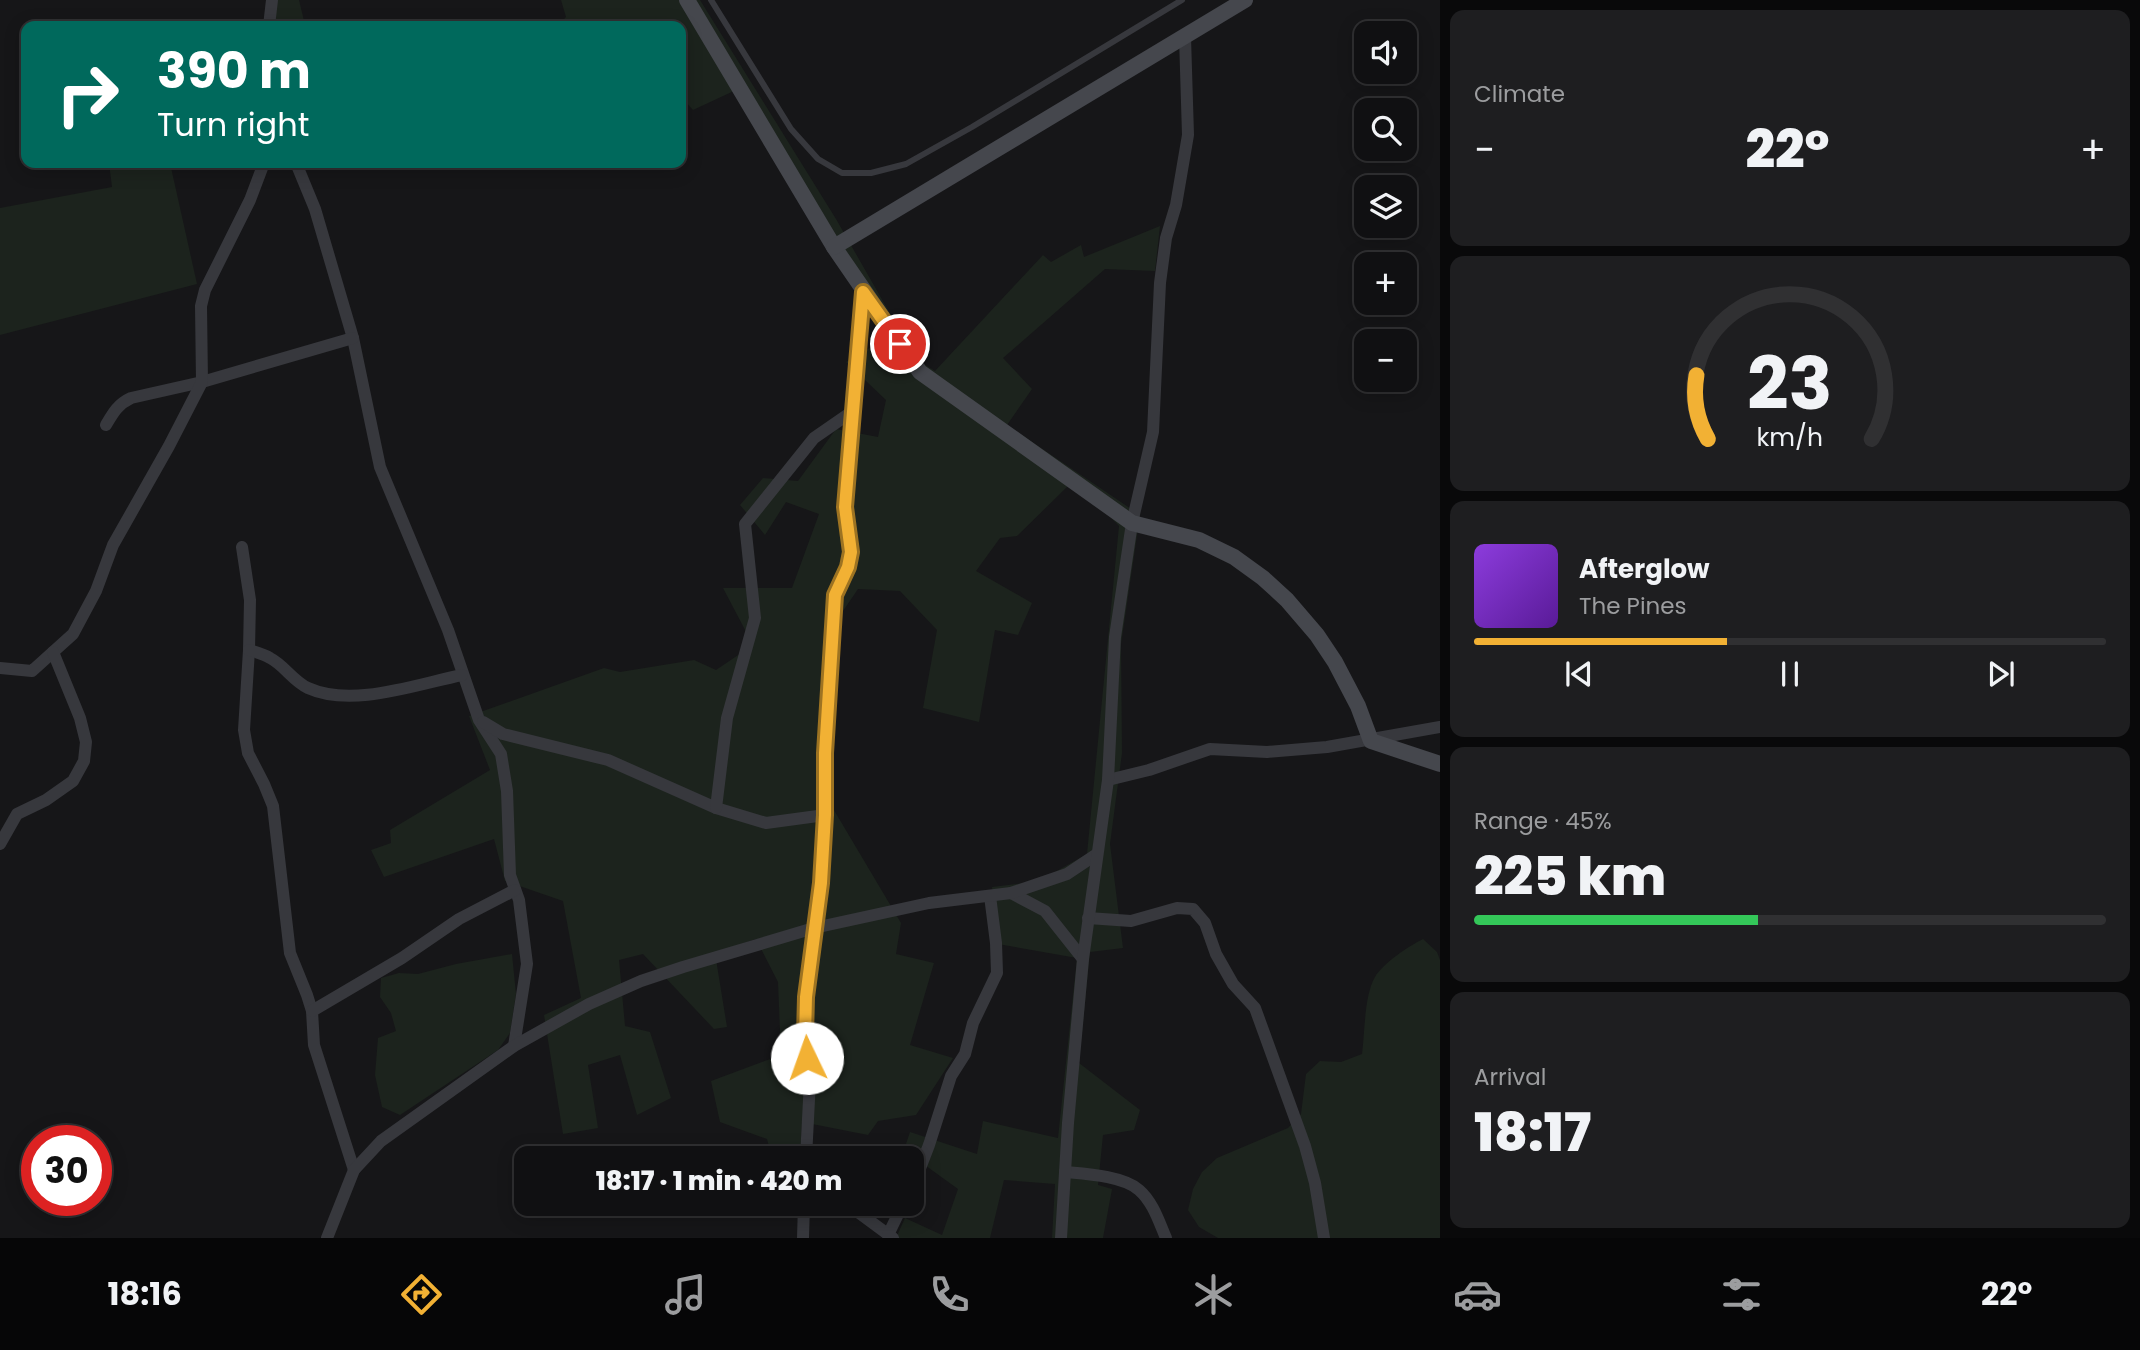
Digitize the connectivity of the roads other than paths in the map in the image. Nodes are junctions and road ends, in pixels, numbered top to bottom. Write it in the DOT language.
graph roads {
  1 [pos="272,0"];
  2 [pos="687,0"];
  3 [pos="711,0"];
  4 [pos="1182,0"];
  5 [pos="1245,0"];
  6 [pos="270,21"];
  7 [pos="1185,37"];
  8 [pos="262,168"];
  9 [pos="298,168"];
  10 [pos="834,247"];
  11 [pos="863,292"];
  12 [pos="353,338"];
  13 [pos="202,382"];
  14 [pos="853,411"];
  15 [pos="106,425"];
  16 [pos="1132,523"];
  17 [pos="242,547"];
  18 [pos="249,650"];
  19 [pos="53,652"];
  20 [pos="0,668"];
  21 [pos="462,675"];
  22 [pos="479,720"];
  23 [pos="1440,727"];
  24 [pos="1371,741"];
  25 [pos="1440,764"];
  26 [pos="1108,780"];
  27 [pos="716,808"];
  28 [pos="825,815"];
  29 [pos="0,844"];
  30 [pos="1097,854"];
  31 [pos="515,890"];
  32 [pos="1011,893"];
  33 [pos="990,896"];
  34 [pos="1088,918"];
  35 [pos="814,928"];
  36 [pos="1083,959"];
  37 [pos="312,1012"];
  38 [pos="514,1046"];
  39 [pos="807,1146"];
  40 [pos="924,1158"];
  41 [pos="354,1170"];
  42 [pos="1065,1172"];
  43 [pos="804,1216"];
  44 [pos="863,1216"];
  45 [pos="898,1216"];
  46 [pos="890,1236"];
  47 [pos="327,1238"];
  48 [pos="803,1238"];
  49 [pos="1061,1238"];
  50 [pos="1166,1238"];
  51 [pos="1324,1238"];
  1 -- 6 [label="street"];
  2 -- 10 [label="street"];
  3 -- 4 [label="lane"];
  5 -- 7 [label="street"];
  7 -- 10 [label="street"];
  7 -- 16 [label="street"];
  8 -- 13 [label="street"];
  9 -- 12 [label="street"];
  10 -- 11 [label="street"];
  11 -- 14 [label="street"];
  11 -- 16 [label="street"];
  12 -- 13 [label="street"];
  12 -- 21 [label="street"];
  13 -- 15 [label="street"];
  13 -- 19 [label="street"];
  14 -- 27 [label="street"];
  14 -- 28 [label="street"];
  16 -- 24 [label="street"];
  16 -- 26 [label="street"];
  17 -- 18 [label="street"];
  18 -- 21 [label="street"];
  18 -- 37 [label="street"];
  19 -- 20 [label="street"];
  19 -- 29 [label="street"];
  21 -- 22 [label="street"];
  22 -- 27 [label="street"];
  22 -- 31 [label="street"];
  23 -- 24 [label="street"];
  24 -- 25 [label="street"];
  24 -- 26 [label="street"];
  26 -- 30 [label="street"];
  27 -- 28 [label="street"];
  28 -- 35 [label="street"];
  30 -- 32 [label="street"];
  30 -- 34 [label="street"];
  31 -- 37 [label="street"];
  31 -- 38 [label="street"];
  32 -- 33 [label="street"];
  32 -- 36 [label="street"];
  33 -- 35 [label="street"];
  33 -- 40 [label="street"];
  34 -- 36 [label="street"];
  34 -- 51 [label="street"];
  35 -- 38 [label="street"];
  35 -- 39 [label="street"];
  36 -- 42 [label="street"];
  37 -- 41 [label="street"];
  38 -- 41 [label="street"];
  41 -- 47 [label="street"];
  42 -- 49 [label="street"];
  42 -- 50 [label="street"];
  43 -- 48 [label="street"];
  44 -- 46 [label="street"];
  45 -- 46 [label="street"];
}
